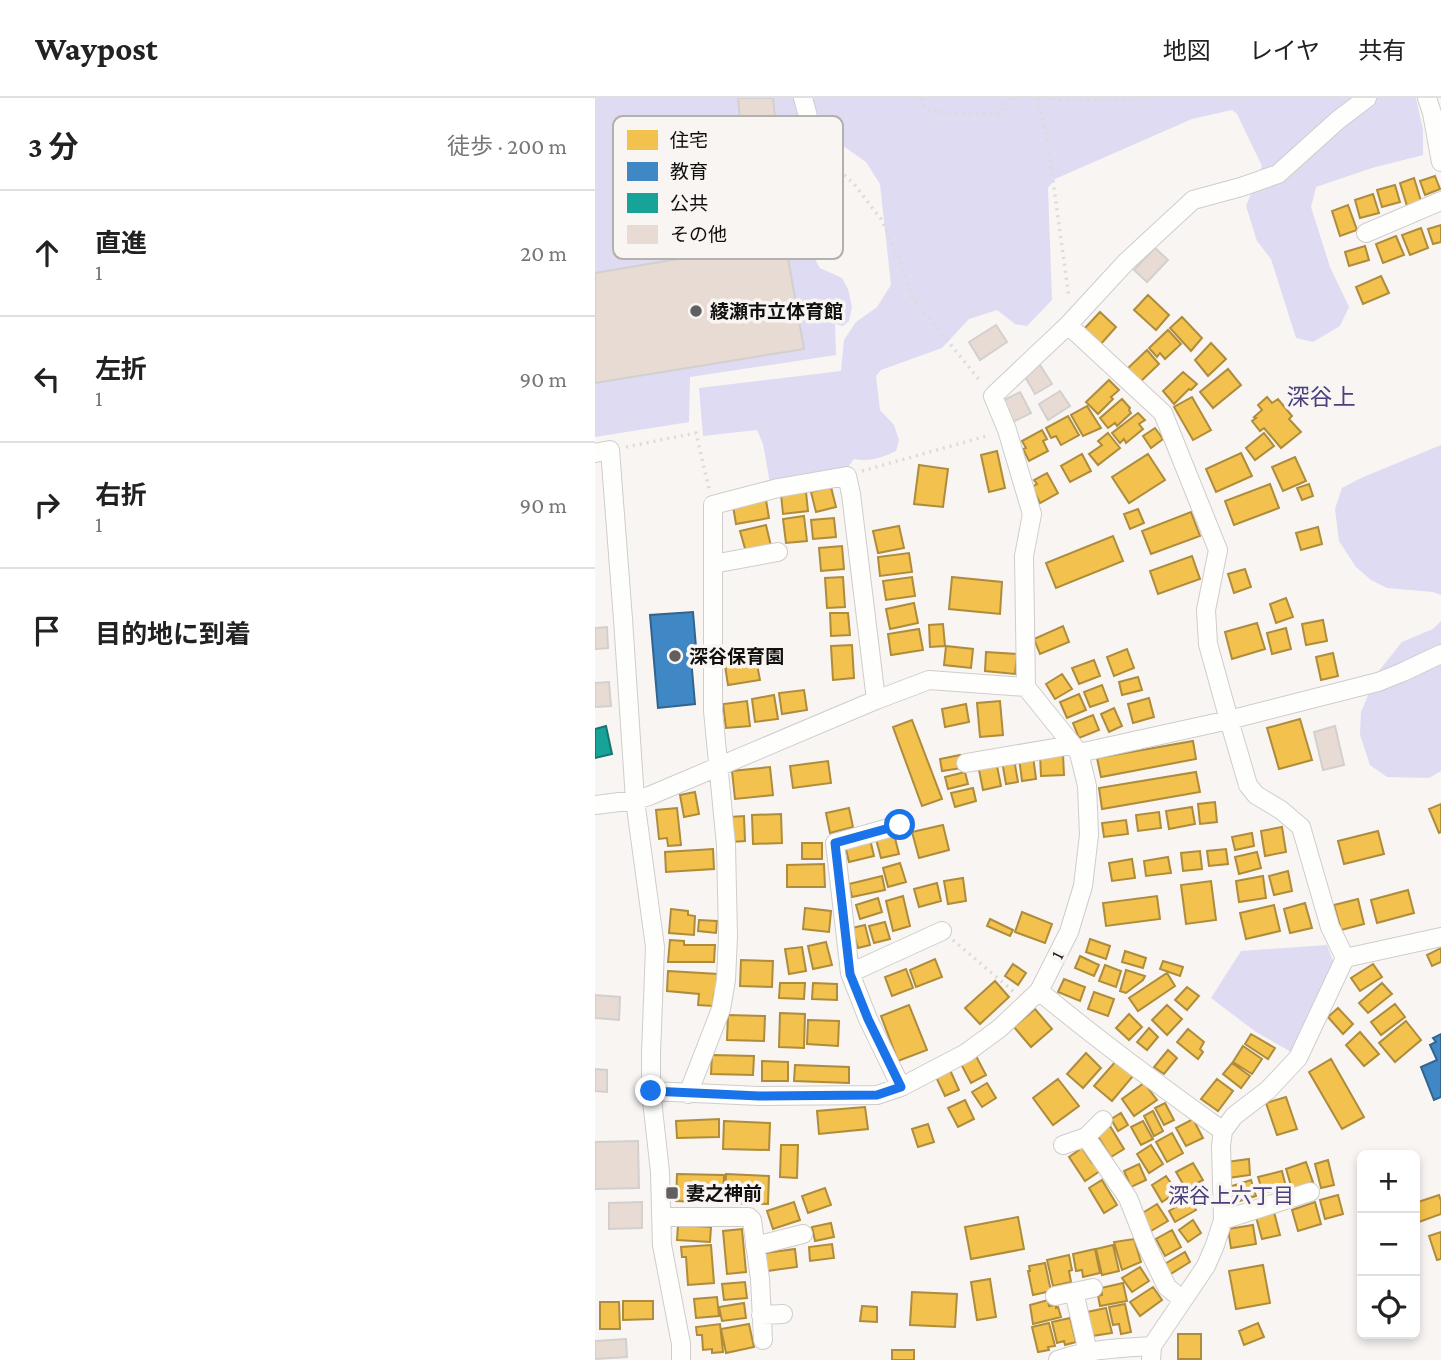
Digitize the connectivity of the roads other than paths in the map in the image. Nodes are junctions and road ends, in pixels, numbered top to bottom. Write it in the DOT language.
graph roads {
  1 [pos="803,98"];
  2 [pos="1367,98"];
  3 [pos="1427,98"];
  4 [pos="808,116"];
  5 [pos="1441,162"];
  6 [pos="1441,201"];
  7 [pos="1366,233"];
  8 [pos="1068,325"];
  9 [pos="603,452"];
  10 [pos="778,552"];
  11 [pos="713,564"];
  12 [pos="1441,654"];
  13 [pos="1026,687"];
  14 [pos="876,700"];
  15 [pos="1229,720"];
  16 [pos="1075,749"];
  17 [pos="966,762"];
  18 [pos="718,766"];
  19 [pos="635,800"];
  20 [pos="595,805"];
  21 [pos="900,825"];
  22 [pos="942,931"];
  23 [pos="1441,937"];
  24 [pos="1345,958"];
  25 [pos="850,974"];
  26 [pos="1039,991"];
  27 [pos="901,1087"];
  28 [pos="651,1091"];
  29 [pos="688,1094"];
  30 [pos="1103,1120"];
  31 [pos="1223,1131"];
  32 [pos="1086,1137"];
  33 [pos="1063,1145"];
  34 [pos="1310,1192"];
  35 [pos="661,1217"];
  36 [pos="1223,1220"];
  37 [pos="803,1234"];
  38 [pos="755,1246"];
  39 [pos="1093,1287"];
  40 [pos="1074,1292"];
  41 [pos="1055,1296"];
  42 [pos="1183,1300"];
  43 [pos="783,1314"];
  44 [pos="761,1315"];
  45 [pos="763,1340"];
  46 [pos="1088,1352"];
  47 [pos="1151,1353"];
  48 [pos="681,1360"];
  49 [pos="1058,1360"];
  1 -- 4 [label="street"];
  2 -- 8 [label="street"];
  3 -- 5 [label="street"];
  6 -- 7 [label="street"];
  8 -- 13 [label="street"];
  8 -- 15 [label="street"];
  9 -- 19 [label="street"];
  10 -- 11 [label="street"];
  11 -- 14 [label="street"];
  11 -- 18 [label="street"];
  12 -- 15 [label="street"];
  13 -- 14 [label="street"];
  13 -- 16 [label="street"];
  14 -- 18 [label="street"];
  15 -- 16 [label="street"];
  15 -- 24 [label="street"];
  16 -- 17 [label="street"];
  16 -- 26 [label="street, 1"];
  18 -- 19 [label="street"];
  18 -- 29 [label="street"];
  19 -- 20 [label="street"];
  19 -- 28 [label="street"];
  21 -- 25 [label="street"];
  22 -- 25 [label="street"];
  23 -- 24 [label="street"];
  24 -- 31 [label="street"];
  25 -- 27 [label="street"];
  26 -- 27 [label="street, 1"];
  26 -- 31 [label="street"];
  27 -- 29 [label="street, 1"];
  28 -- 29 [label="street, 1"];
  28 -- 35 [label="street"];
  30 -- 32 [label="street"];
  31 -- 36 [label="street"];
  32 -- 33 [label="street"];
  32 -- 42 [label="street"];
  34 -- 36 [label="street"];
  35 -- 38 [label="street"];
  35 -- 48 [label="street"];
  36 -- 42 [label="street"];
  37 -- 38 [label="street"];
  38 -- 44 [label="street"];
  39 -- 40 [label="street"];
  40 -- 41 [label="street"];
  40 -- 46 [label="street"];
  42 -- 47 [label="street"];
  43 -- 44 [label="street"];
  44 -- 45 [label="street"];
  46 -- 47 [label="street"];
  46 -- 49 [label="street"];
}
